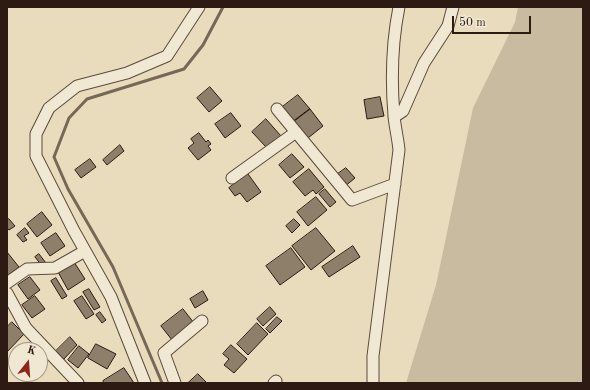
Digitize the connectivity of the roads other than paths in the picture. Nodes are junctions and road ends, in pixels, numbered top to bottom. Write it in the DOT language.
graph roads {
  1 [pos="199,7"];
  2 [pos="399,7"];
  3 [pos="454,7"];
  4 [pos="276,109"];
  5 [pos="394,117"];
  6 [pos="296,132"];
  7 [pos="232,178"];
  8 [pos="395,184"];
  9 [pos="85,252"];
  10 [pos="7,283"];
  11 [pos="7,292"];
  12 [pos="202,321"];
  13 [pos="78,383"];
  14 [pos="145,383"];
  15 [pos="175,383"];
  16 [pos="373,383"];
  1 -- 9 [label="street"];
  2 -- 5 [label="street"];
  3 -- 5 [label="street"];
  4 -- 6 [label="street"];
  5 -- 8 [label="street"];
  6 -- 7 [label="street"];
  6 -- 8 [label="street"];
  8 -- 16 [label="street"];
  9 -- 10 [label="street"];
  9 -- 14 [label="street"];
  11 -- 13 [label="street"];
  12 -- 15 [label="street"];
}
